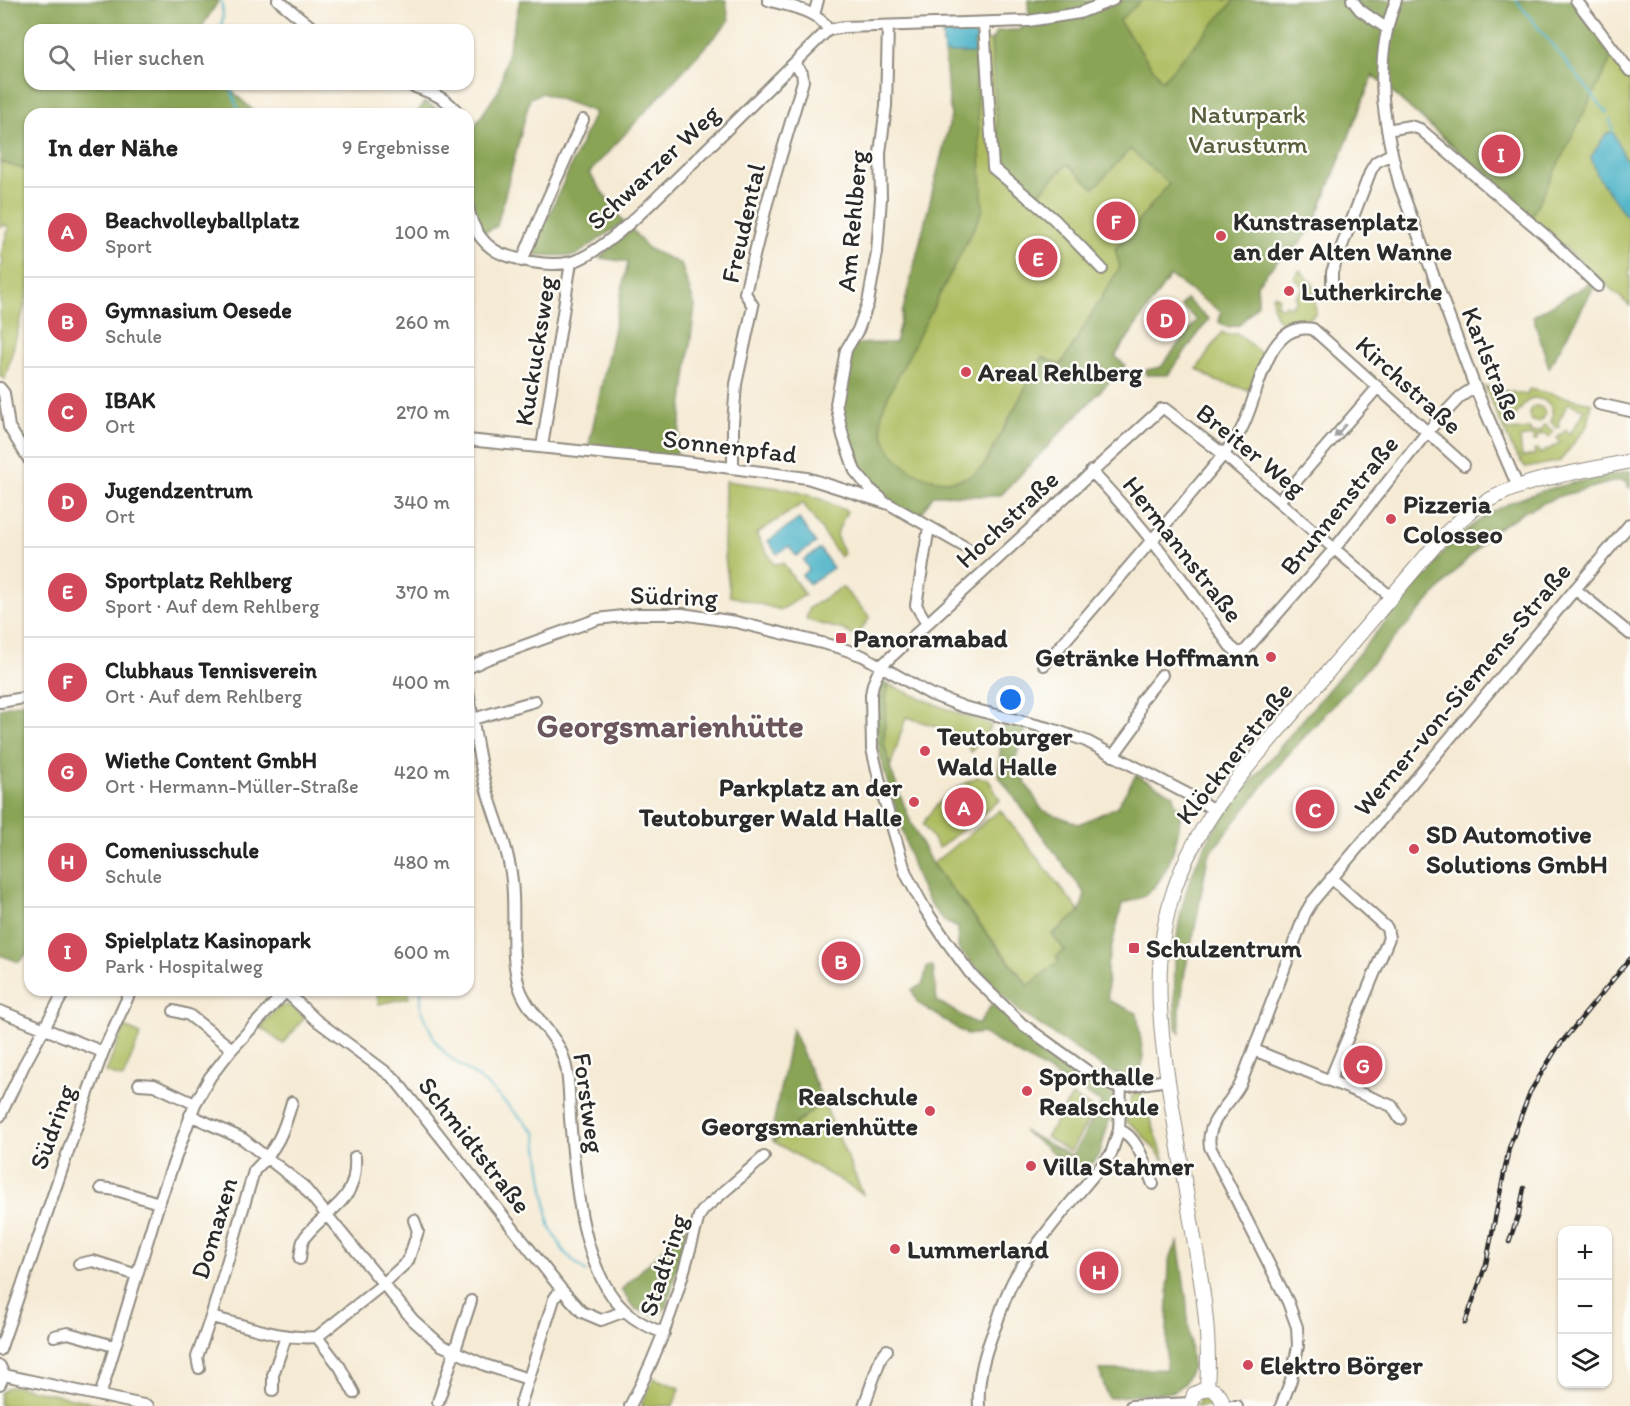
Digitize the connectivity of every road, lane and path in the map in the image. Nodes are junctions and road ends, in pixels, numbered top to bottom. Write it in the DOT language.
graph roads {
  1 [pos="278,0"];
  2 [pos="768,0"];
  3 [pos="818,0"];
  4 [pos="1113,0"];
  5 [pos="1352,0"];
  6 [pos="1576,0"];
  7 [pos="1395,2"];
  8 [pos="814,15"];
  9 [pos="984,23"];
  10 [pos="308,24"];
  11 [pos="888,26"];
  12 [pos="1386,28"];
  13 [pos="828,30"];
  14 [pos="794,64"];
  15 [pos="1630,71"];
  16 [pos="423,90"];
  17 [pos="455,108"];
  18 [pos="583,120"];
  19 [pos="1387,130"];
  20 [pos="1391,154"];
  21 [pos="474,225"];
  22 [pos="522,261"];
  23 [pos="571,262"];
  24 [pos="1102,269"];
  25 [pos="1598,286"];
  26 [pos="1332,290"];
  27 [pos="1378,387"];
  28 [pos="1475,387"];
  29 [pos="2,391"];
  30 [pos="1599,404"];
  31 [pos="1165,409"];
  32 [pos="1630,411"];
  33 [pos="1428,431"];
  34 [pos="474,441"];
  35 [pos="542,447"];
  36 [pos="24,451"];
  37 [pos="1223,454"];
  38 [pos="1630,461"];
  39 [pos="1464,465"];
  40 [pos="733,468"];
  41 [pos="1091,471"];
  42 [pos="1518,487"];
  43 [pos="1280,501"];
  44 [pos="889,504"];
  45 [pos="1630,524"];
  46 [pos="929,527"];
  47 [pos="1152,541"];
  48 [pos="1335,548"];
  49 [pos="972,550"];
  50 [pos="1575,589"];
  51 [pos="1391,597"];
  52 [pos="927,624"];
  53 [pos="1630,634"];
  54 [pos="1241,653"];
  55 [pos="474,665"];
  56 [pos="1044,665"];
  57 [pos="881,666"];
  58 [pos="1162,675"];
  59 [pos="24,698"];
  60 [pos="535,701"];
  61 [pos="0,702"];
  62 [pos="474,719"];
  63 [pos="474,724"];
  64 [pos="1113,756"];
  65 [pos="1214,810"];
  66 [pos="1331,878"];
  67 [pos="62,996"];
  68 [pos="128,996"];
  69 [pos="281,996"];
  70 [pos="291,996"];
  71 [pos="0,1011"];
  72 [pos="174,1011"];
  73 [pos="44,1028"];
  74 [pos="232,1049"];
  75 [pos="1254,1050"];
  76 [pos="103,1052"];
  77 [pos="1168,1080"];
  78 [pos="1330,1080"];
  79 [pos="139,1084"];
  80 [pos="1121,1087"];
  81 [pos="292,1102"];
  82 [pos="195,1104"];
  83 [pos="190,1115"];
  84 [pos="0,1116"];
  85 [pos="1400,1119"];
  86 [pos="1119,1130"];
  87 [pos="268,1157"];
  88 [pos="355,1157"];
  89 [pos="764,1157"];
  90 [pos="1153,1184"];
  91 [pos="101,1188"];
  92 [pos="159,1203"];
  93 [pos="327,1216"];
  94 [pos="414,1220"];
  95 [pos="300,1259"];
  96 [pos="79,1264"];
  97 [pos="137,1275"];
  98 [pos="382,1285"];
  99 [pos="561,1289"];
  100 [pos="471,1301"];
  101 [pos="625,1311"];
  102 [pos="211,1317"];
  103 [pos="664,1333"];
  104 [pos="54,1336"];
  105 [pos="286,1336"];
  106 [pos="317,1337"];
  107 [pos="114,1346"];
  108 [pos="0,1350"];
  109 [pos="887,1350"];
  110 [pos="455,1352"];
  111 [pos="199,1368"];
  112 [pos="2,1375"];
  113 [pos="528,1379"];
  114 [pos="1207,1388"];
  115 [pos="273,1390"];
  116 [pos="354,1393"];
  117 [pos="100,1396"];
  118 [pos="438,1402"];
  119 [pos="1190,1404"];
  120 [pos="148,1406"];
  121 [pos="520,1406"];
  122 [pos="630,1406"];
  123 [pos="864,1406"];
  124 [pos="979,1406"];
  125 [pos="1131,1406"];
  126 [pos="1223,1406"];
  127 [pos="1237,1406"];
  128 [pos="1281,1406"];
  1 -- 10 [label="street"];
  2 -- 8 [label="street"];
  3 -- 8 [label="street"];
  4 -- 9 [label="street"];
  5 -- 12 [label="street"];
  6 -- 15 [label="street"];
  7 -- 12 [label="street, Karlstraße"];
  8 -- 13 [label="street"];
  9 -- 11 [label="street"];
  9 -- 24 [label="street"];
  11 -- 13 [label="street"];
  11 -- 44 [label="street, Am Rehlberg"];
  12 -- 19 [label="street, Karlstraße"];
  13 -- 14 [label="street, Schwarzer Weg"];
  14 -- 23 [label="street, Schwarzer Weg"];
  14 -- 40 [label="street, Freudental"];
  16 -- 17 [label="street"];
  18 -- 22 [label="street"];
  19 -- 20 [label="street, Karlstraße"];
  19 -- 25 [label="street"];
  20 -- 26 [label="street"];
  20 -- 28 [label="street, Karlstraße"];
  21 -- 22 [label="street, Schwarzer Weg"];
  22 -- 23 [label="street, Schwarzer Weg"];
  23 -- 35 [label="street, Kuckucksweg"];
  27 -- 33 [label="street, Kirchstraße"];
  27 -- 37 [label="street, Kirchstraße"];
  27 -- 43 [label="street, one-way"];
  28 -- 33 [label="street, Brunnenstraße"];
  28 -- 42 [label="street, Karlstraße"];
  29 -- 36 [label="street"];
  30 -- 32 [label="street"];
  31 -- 37 [label="street, Breiter Weg"];
  31 -- 41 [label="street, Hochstraße"];
  33 -- 39 [label="street, Kirchstraße"];
  33 -- 48 [label="street, Brunnenstraße"];
  34 -- 35 [label="street, Sonnenpfad"];
  35 -- 40 [label="street, Sonnenpfad"];
  37 -- 43 [label="street, Breiter Weg"];
  37 -- 47 [label="street"];
  38 -- 42 [label="main road, Klöcknerstraße"];
  40 -- 44 [label="street, Sonnenpfad"];
  41 -- 47 [label="street, Hermannstraße"];
  41 -- 52 [label="street, Hochstraße"];
  42 -- 51 [label="main road, Klöcknerstraße"];
  43 -- 48 [label="street, Breiter Weg"];
  44 -- 46 [label="street, Sonnenpfad"];
  45 -- 50 [label="street, Werner-von-Siemens-Straße"];
  46 -- 49 [label="street, Sonnenpfad"];
  46 -- 52 [label="street"];
  47 -- 54 [label="street, Hermannstraße"];
  47 -- 56 [label="street"];
  48 -- 51 [label="street, Breiter Weg"];
  48 -- 54 [label="street, Brunnenstraße"];
  50 -- 53 [label="street"];
  50 -- 66 [label="street, Werner-von-Siemens-Straße"];
  51 -- 65 [label="main road, Klöcknerstraße"];
  52 -- 57 [label="street, Hochstraße"];
  55 -- 57 [label="street, Südring"];
  57 -- 64 [label="street, Südring"];
  57 -- 80 [label="street"];
  58 -- 64 [label="street"];
  59 -- 61 [label="street"];
  60 -- 62 [label="street"];
  63 -- 101 [label="street, Forstweg"];
  64 -- 65 [label="street, Südring"];
  65 -- 77 [label="main road, Klöcknerstraße"];
  66 -- 75 [label="street, Werner-von-Siemens-Straße"];
  66 -- 78 [label="street"];
  67 -- 73 [label="street"];
  68 -- 76 [label="street, Südring"];
  69 -- 74 [label="street"];
  70 -- 99 [label="street, Schmidtstraße"];
  71 -- 73 [label="street"];
  72 -- 74 [label="street"];
  73 -- 76 [label="street"];
  73 -- 84 [label="street"];
  74 -- 82 [label="street"];
  75 -- 78 [label="street"];
  75 -- 128 [label="street, Werner-von-Siemens-Straße"];
  76 -- 108 [label="street, Südring"];
  77 -- 80 [label="street"];
  77 -- 114 [label="main road, Klöcknerstraße"];
  78 -- 85 [label="street"];
  79 -- 82 [label="street"];
  80 -- 86 [label="street"];
  81 -- 87 [label="street, Domaxen"];
  82 -- 83 [label="street"];
  83 -- 87 [label="street"];
  83 -- 92 [label="street"];
  86 -- 90 [label="street"];
  86 -- 124 [label="street"];
  87 -- 93 [label="street"];
  87 -- 102 [label="street, Domaxen"];
  88 -- 93 [label="street"];
  89 -- 103 [label="street, Stadtring"];
  91 -- 92 [label="street"];
  92 -- 97 [label="street"];
  93 -- 95 [label="street"];
  93 -- 98 [label="street"];
  94 -- 98 [label="street"];
  96 -- 97 [label="street"];
  97 -- 107 [label="street"];
  98 -- 106 [label="street"];
  98 -- 110 [label="street"];
  99 -- 101 [label="street, Schmidtstraße"];
  99 -- 113 [label="street"];
  100 -- 110 [label="street"];
  101 -- 103 [label="street, Forstweg"];
  102 -- 105 [label="street, Domaxen"];
  102 -- 111 [label="street, Domaxen"];
  103 -- 122 [label="street, Stadtring"];
  104 -- 107 [label="street"];
  105 -- 106 [label="street, Domaxen"];
  105 -- 115 [label="street"];
  106 -- 116 [label="street"];
  107 -- 117 [label="street"];
  109 -- 123 [label="street"];
  110 -- 113 [label="street"];
  110 -- 118 [label="street"];
  112 -- 117 [label="street"];
  113 -- 121 [label="street"];
  114 -- 119 [label="main road"];
  114 -- 126 [label="main road"];
  117 -- 120 [label="street"];
  119 -- 125 [label="street"];
  126 -- 127 [label="street"];
}
